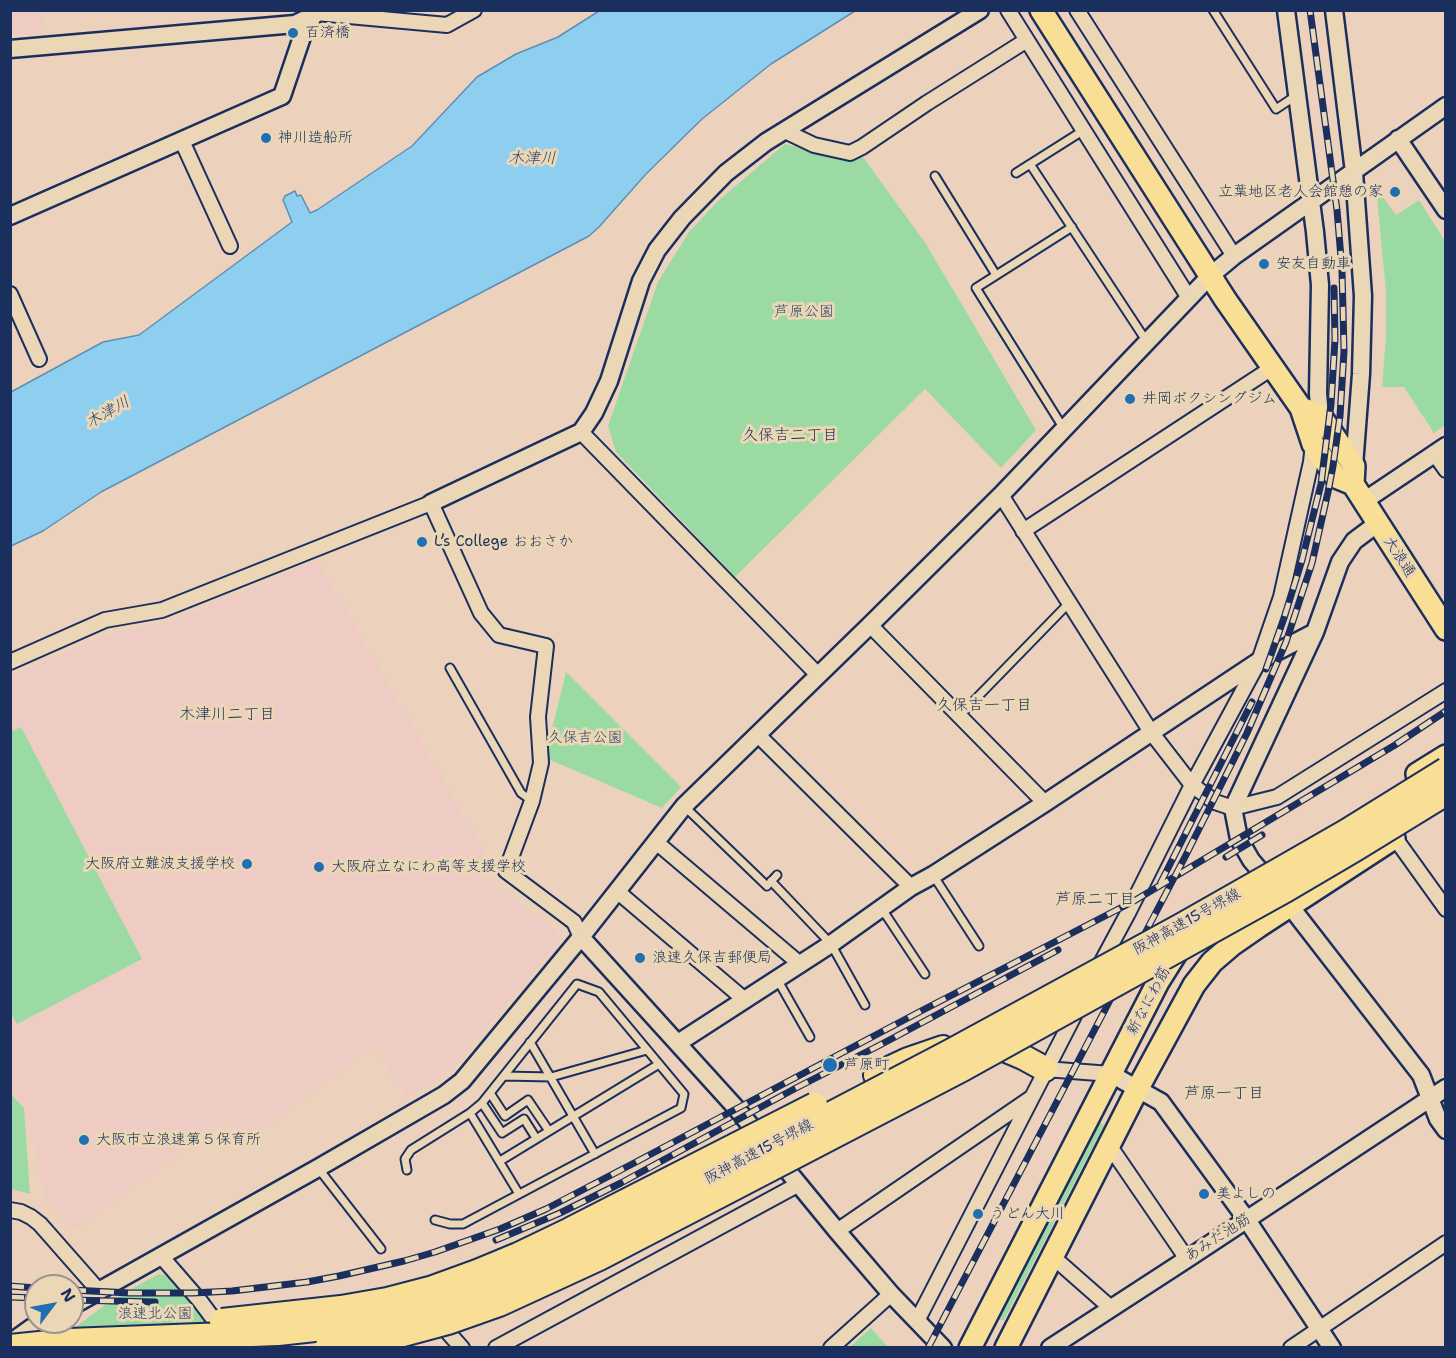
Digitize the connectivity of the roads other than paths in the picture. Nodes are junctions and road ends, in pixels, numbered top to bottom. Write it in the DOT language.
graph roads {
  1 [pos="474,10"];
  2 [pos="980,10"];
  3 [pos="1008,10"];
  4 [pos="1041,10"];
  5 [pos="1213,10"];
  6 [pos="1286,10"];
  7 [pos="1334,10"];
  8 [pos="1079,11"];
  9 [pos="317,12"];
  10 [pos="1027,40"];
  11 [pos="10,49"];
  12 [pos="1297,95"];
  13 [pos="1446,106"];
  14 [pos="787,130"];
  15 [pos="1084,130"];
  16 [pos="1398,140"];
  17 [pos="182,141"];
  18 [pos="1030,164"];
  19 [pos="1354,172"];
  20 [pos="1016,173"];
  21 [pos="935,176"];
  22 [pos="1311,201"];
  23 [pos="1446,210"];
  24 [pos="10,216"];
  25 [pos="1072,227"];
  26 [pos="230,246"];
  27 [pos="1234,256"];
  28 [pos="996,275"];
  29 [pos="1210,276"];
  30 [pos="10,294"];
  31 [pos="1189,298"];
  32 [pos="1147,342"];
  33 [pos="39,359"];
  34 [pos="1272,368"];
  35 [pos="1310,412"];
  36 [pos="1064,429"];
  37 [pos="581,432"];
  38 [pos="1313,444"];
  39 [pos="1440,450"];
  40 [pos="1446,471"];
  41 [pos="1357,484"];
  42 [pos="1001,495"];
  43 [pos="431,503"];
  44 [pos="1378,523"];
  45 [pos="1023,531"];
  46 [pos="1069,603"];
  47 [pos="870,625"];
  48 [pos="1446,629"];
  49 [pos="1316,632"];
  50 [pos="1259,661"];
  51 [pos="10,663"];
  52 [pos="450,668"];
  53 [pos="818,675"];
  54 [pos="1446,692"];
  55 [pos="960,716"];
  56 [pos="1151,732"];
  57 [pos="758,735"];
  58 [pos="1446,756"];
  59 [pos="1446,770"];
  60 [pos="1192,785"];
  61 [pos="1446,793"];
  62 [pos="532,801"];
  63 [pos="1045,803"];
  64 [pos="684,806"];
  65 [pos="1446,806"];
  66 [pos="1233,808"];
  67 [pos="1395,838"];
  68 [pos="656,842"];
  69 [pos="1262,873"];
  70 [pos="777,875"];
  71 [pos="933,875"];
  72 [pos="771,881"];
  73 [pos="911,887"];
  74 [pos="618,892"];
  75 [pos="1290,906"];
  76 [pos="882,909"];
  77 [pos="1446,909"];
  78 [pos="581,937"];
  79 [pos="831,944"];
  80 [pos="979,946"];
  81 [pos="800,964"];
  82 [pos="926,974"];
  83 [pos="777,979"];
  84 [pos="745,1000"];
  85 [pos="865,1005"];
  86 [pos="810,1037"];
  87 [pos="530,1042"];
  88 [pos="678,1043"];
  89 [pos="647,1050"];
  90 [pos="659,1064"];
  91 [pos="1046,1069"];
  92 [pos="1111,1074"];
  93 [pos="504,1076"];
  94 [pos="551,1077"];
  95 [pos="1446,1088"];
  96 [pos="1138,1089"];
  97 [pos="490,1093"];
  98 [pos="1032,1097"];
  99 [pos="1430,1098"];
  100 [pos="482,1103"];
  101 [pos="470,1113"];
  102 [pos="573,1116"];
  103 [pos="1446,1130"];
  104 [pos="549,1131"];
  105 [pos="536,1138"];
  106 [pos="1109,1144"];
  107 [pos="595,1154"];
  108 [pos="500,1161"];
  109 [pos="318,1168"];
  110 [pos="407,1170"];
  111 [pos="799,1184"];
  112 [pos="519,1194"];
  113 [pos="10,1210"];
  114 [pos="435,1220"];
  115 [pos="1247,1220"];
  116 [pos="837,1231"];
  117 [pos="1446,1243"];
  118 [pos="381,1249"];
  119 [pos="161,1256"];
  120 [pos="1053,1257"];
  121 [pos="1187,1259"];
  122 [pos="99,1291"];
  123 [pos="891,1294"];
  124 [pos="84,1299"];
  125 [pos="1112,1308"];
  126 [pos="917,1321"];
  127 [pos="1318,1328"];
  128 [pos="24,1334"];
  129 [pos="69,1341"];
  130 [pos="10,1345"];
  131 [pos="235,1347"];
  132 [pos="327,1347"];
  133 [pos="356,1347"];
  134 [pos="462,1347"];
  135 [pos="496,1347"];
  136 [pos="831,1347"];
  137 [pos="944,1347"];
  138 [pos="970,1347"];
  139 [pos="1006,1347"];
  140 [pos="1050,1347"];
  141 [pos="1290,1347"];
  142 [pos="1332,1347"];
  1 -- 9 [label="street"];
  2 -- 14 [label="street"];
  3 -- 10 [label="street"];
  4 -- 29 [label="main road, 大浪通"];
  5 -- 12 [label="lane"];
  6 -- 12 [label="street"];
  7 -- 19 [label="street"];
  8 -- 27 [label="street"];
  9 -- 11 [label="street"];
  9 -- 17 [label="street"];
  10 -- 14 [label="street"];
  10 -- 15 [label="street"];
  12 -- 22 [label="street"];
  13 -- 16 [label="street"];
  14 -- 37 [label="street"];
  15 -- 18 [label="lane"];
  15 -- 31 [label="street"];
  16 -- 19 [label="street"];
  16 -- 23 [label="street"];
  17 -- 24 [label="street"];
  17 -- 26 [label="street"];
  18 -- 20 [label="lane"];
  18 -- 25 [label="lane"];
  19 -- 22 [label="street"];
  19 -- 41 [label="street"];
  21 -- 28 [label="lane"];
  22 -- 27 [label="street"];
  22 -- 35 [label="street"];
  25 -- 28 [label="lane"];
  25 -- 32 [label="lane"];
  27 -- 29 [label="street"];
  28 -- 36 [label="lane"];
  29 -- 31 [label="street"];
  29 -- 34 [label="main road, 大浪通"];
  30 -- 33 [label="street"];
  31 -- 32 [label="street"];
  32 -- 36 [label="street"];
  34 -- 35 [label="main road, 大浪通"];
  34 -- 45 [label="street"];
  35 -- 38 [label="main road, 大浪通"];
  35 -- 41 [label="main road, 大浪通"];
  36 -- 42 [label="street"];
  37 -- 43 [label="street"];
  37 -- 53 [label="street"];
  38 -- 41 [label="main road, 大浪通"];
  38 -- 50 [label="street"];
  39 -- 40 [label="street"];
  39 -- 41 [label="street"];
  41 -- 44 [label="main road, 大浪通"];
  42 -- 45 [label="street"];
  42 -- 47 [label="street"];
  43 -- 51 [label="street"];
  43 -- 62 [label="street"];
  44 -- 48 [label="main road, 大浪通"];
  44 -- 49 [label="street"];
  45 -- 46 [label="street"];
  46 -- 55 [label="lane"];
  46 -- 56 [label="street"];
  47 -- 53 [label="street"];
  47 -- 55 [label="street"];
  49 -- 50 [label="street"];
  49 -- 66 [label="street"];
  50 -- 56 [label="street"];
  50 -- 60 [label="street"];
  52 -- 62 [label="lane"];
  53 -- 57 [label="street"];
  54 -- 66 [label="street"];
  55 -- 63 [label="street"];
  56 -- 60 [label="street"];
  56 -- 63 [label="street"];
  57 -- 64 [label="street"];
  57 -- 73 [label="street"];
  58 -- 69 [label="main road, 新なにわ筋"];
  59 -- 129 [label="highway, 阪神高速15号堺線, bridge"];
  60 -- 66 [label="street"];
  60 -- 91 [label="street"];
  61 -- 132 [label="highway, 阪神高速15号堺線, bridge"];
  62 -- 78 [label="street"];
  63 -- 71 [label="street"];
  64 -- 68 [label="street"];
  64 -- 72 [label="lane"];
  65 -- 67 [label="main road"];
  66 -- 69 [label="street"];
  67 -- 75 [label="main road"];
  67 -- 77 [label="street"];
  68 -- 74 [label="street"];
  68 -- 81 [label="street"];
  69 -- 75 [label="street"];
  69 -- 92 [label="main road, 新なにわ筋"];
  70 -- 72 [label="lane"];
  71 -- 73 [label="street"];
  71 -- 80 [label="lane"];
  72 -- 79 [label="lane"];
  73 -- 76 [label="street"];
  74 -- 78 [label="street"];
  74 -- 84 [label="street"];
  75 -- 96 [label="main road"];
  75 -- 99 [label="street"];
  76 -- 79 [label="street"];
  76 -- 82 [label="lane"];
  78 -- 88 [label="street"];
  78 -- 109 [label="street"];
  79 -- 81 [label="street"];
  79 -- 85 [label="lane"];
  81 -- 83 [label="street"];
  83 -- 84 [label="street"];
  83 -- 86 [label="lane"];
  84 -- 88 [label="street"];
  87 -- 89 [label="lane"];
  87 -- 93 [label="lane"];
  87 -- 94 [label="lane"];
  88 -- 111 [label="street"];
  89 -- 90 [label="lane"];
  89 -- 94 [label="lane"];
  90 -- 102 [label="lane"];
  90 -- 107 [label="lane"];
  91 -- 92 [label="street"];
  91 -- 98 [label="street"];
  91 -- 129 [label="highway, bridge"];
  92 -- 96 [label="street"];
  92 -- 138 [label="main road, 新なにわ筋"];
  93 -- 94 [label="lane"];
  93 -- 97 [label="lane"];
  94 -- 102 [label="lane"];
  95 -- 99 [label="street, あみだ池筋"];
  96 -- 106 [label="main road"];
  96 -- 115 [label="street"];
  97 -- 100 [label="lane"];
  97 -- 104 [label="lane"];
  98 -- 116 [label="street"];
  98 -- 126 [label="street"];
  99 -- 103 [label="street"];
  99 -- 115 [label="street, あみだ池筋"];
  100 -- 101 [label="lane"];
  100 -- 105 [label="lane"];
  101 -- 108 [label="lane"];
  101 -- 110 [label="lane"];
  102 -- 104 [label="lane"];
  102 -- 107 [label="lane"];
  104 -- 105 [label="lane"];
  105 -- 108 [label="lane"];
  106 -- 120 [label="main road"];
  106 -- 121 [label="street"];
  107 -- 112 [label="lane"];
  108 -- 112 [label="lane"];
  109 -- 118 [label="lane"];
  109 -- 119 [label="street"];
  111 -- 116 [label="street"];
  111 -- 135 [label="street"];
  112 -- 114 [label="lane"];
  113 -- 122 [label="street"];
  115 -- 121 [label="street, あみだ池筋"];
  115 -- 127 [label="street"];
  116 -- 123 [label="street"];
  117 -- 127 [label="street"];
  119 -- 122 [label="street"];
  119 -- 131 [label="street"];
  120 -- 125 [label="street"];
  120 -- 139 [label="main road"];
  121 -- 125 [label="street, あみだ池筋"];
  122 -- 124 [label="street"];
  123 -- 126 [label="street"];
  123 -- 136 [label="street"];
  125 -- 140 [label="street, あみだ池筋"];
  126 -- 137 [label="street"];
  127 -- 141 [label="street"];
  127 -- 142 [label="street"];
  128 -- 130 [label="street"];
  129 -- 130 [label="highway, 阪神高速15号堺線, bridge"];
  133 -- 134 [label="street"];
}
